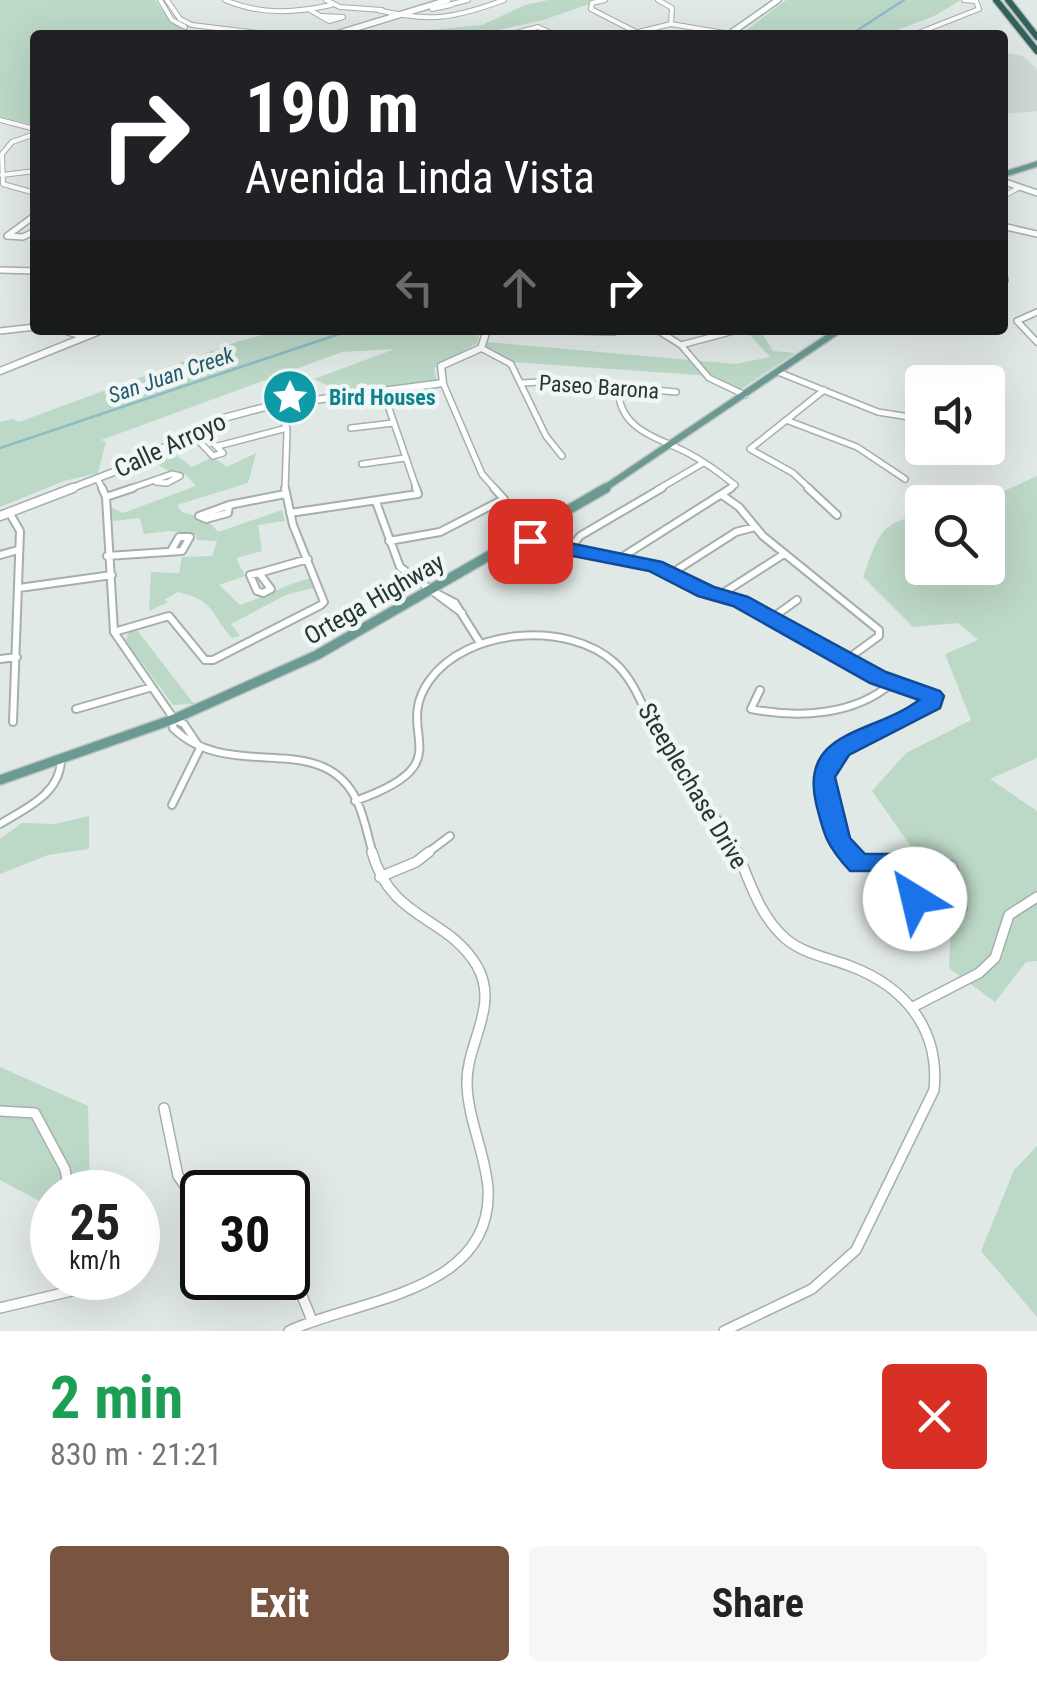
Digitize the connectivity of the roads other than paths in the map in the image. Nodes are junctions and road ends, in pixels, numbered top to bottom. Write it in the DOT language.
graph roads {
  1 [pos="225,0"];
  2 [pos="326,0"];
  3 [pos="468,0"];
  4 [pos="504,0"];
  5 [pos="605,0"];
  6 [pos="658,0"];
  7 [pos="778,0"];
  8 [pos="964,0"];
  9 [pos="996,0"];
  10 [pos="1008,0"];
  11 [pos="164,1"];
  12 [pos="450,2"];
  13 [pos="331,4"];
  14 [pos="309,10"];
  15 [pos="395,15"];
  16 [pos="322,16"];
  17 [pos="671,24"];
  18 [pos="205,30"];
  19 [pos="224,30"];
  20 [pos="348,30"];
  21 [pos="633,30"];
  22 [pos="640,30"];
  23 [pos="700,30"];
  24 [pos="735,30"];
  25 [pos="928,30"];
  26 [pos="1022,36"];
  27 [pos="1037,37"];
  28 [pos="1037,52"];
  29 [pos="1035,60"];
  30 [pos="0,120"];
  31 [pos="30,129"];
  32 [pos="30,134"];
  33 [pos="1037,164"];
  34 [pos="30,172"];
  35 [pos="1,175"];
  36 [pos="1008,177"];
  37 [pos="1008,183"];
  38 [pos="1018,188"];
  39 [pos="30,191"];
  40 [pos="1008,194"];
  41 [pos="1037,194"];
  42 [pos="30,219"];
  43 [pos="1008,227"];
  44 [pos="30,233"];
  45 [pos="1037,234"];
  46 [pos="0,270"];
  47 [pos="30,272"];
  48 [pos="1037,312"];
  49 [pos="30,328"];
  50 [pos="0,331"];
  51 [pos="79,335"];
  52 [pos="83,335"];
  53 [pos="91,335"];
  54 [pos="485,335"];
  55 [pos="665,335"];
  56 [pos="719,335"];
  57 [pos="832,335"];
  58 [pos="87,337"];
  59 [pos="1037,342"];
  60 [pos="682,345"];
  61 [pos="480,348"];
  62 [pos="0,368"];
  63 [pos="778,372"];
  64 [pos="522,383"];
  65 [pos="443,384"];
  66 [pos="618,386"];
  67 [pos="824,390"];
  68 [pos="383,391"];
  69 [pos="676,392"];
  70 [pos="745,395"];
  71 [pos="279,404"];
  72 [pos="905,416"];
  73 [pos="786,420"];
  74 [pos="393,423"];
  75 [pos="287,428"];
  76 [pos="352,428"];
  77 [pos="218,446"];
  78 [pos="671,446"];
  79 [pos="562,456"];
  80 [pos="405,458"];
  81 [pos="702,463"];
  82 [pos="362,464"];
  83 [pos="97,478"];
  84 [pos="905,479"];
  85 [pos="156,482"];
  86 [pos="285,494"];
  87 [pos="418,494"];
  88 [pos="722,494"];
  89 [pos="106,498"];
  90 [pos="376,502"];
  91 [pos="230,505"];
  92 [pos="8,512"];
  93 [pos="290,513"];
  94 [pos="836,515"];
  95 [pos="0,516"];
  96 [pos="755,528"];
  97 [pos="521,537"];
  98 [pos="388,541"];
  99 [pos="18,550"];
  100 [pos="172,551"];
  101 [pos="568,551"];
  102 [pos="784,554"];
  103 [pos="0,555"];
  104 [pos="108,556"];
  105 [pos="620,559"];
  106 [pos="308,560"];
  107 [pos="258,572"];
  108 [pos="671,573"];
  109 [pos="112,575"];
  110 [pos="19,588"];
  111 [pos="271,589"];
  112 [pos="429,590"];
  113 [pos="719,596"];
  114 [pos="798,600"];
  115 [pos="462,613"];
  116 [pos="772,618"];
  117 [pos="114,632"];
  118 [pos="480,643"];
  119 [pos="17,657"];
  120 [pos="0,658"];
  121 [pos="846,660"];
  122 [pos="892,683"];
  123 [pos="152,687"];
  124 [pos="760,690"];
  125 [pos="76,709"];
  126 [pos="174,719"];
  127 [pos="13,722"];
  128 [pos="200,748"];
  129 [pos="61,760"];
  130 [pos="0,780"];
  131 [pos="354,801"];
  132 [pos="172,804"];
  133 [pos="0,824"];
  134 [pos="450,836"];
  135 [pos="952,866"];
  136 [pos="380,876"];
  137 [pos="1037,898"];
  138 [pos="913,1007"];
  139 [pos="164,1108"];
  140 [pos="0,1111"];
  141 [pos="65,1170"];
  142 [pos="180,1179"];
  143 [pos="34,1300"];
  144 [pos="304,1300"];
  145 [pos="0,1308"];
  146 [pos="311,1318"];
  147 [pos="288,1331"];
  148 [pos="724,1331"];
  1 -- 14 [label="street"];
  2 -- 13 [label="street"];
  3 -- 12 [label="street"];
  4 -- 15 [label="street"];
  5 -- 21 [label="street"];
  6 -- 17 [label="street"];
  7 -- 24 [label="main road"];
  8 -- 25 [label="street"];
  9 -- 26 [label="highway"];
  10 -- 27 [label="highway"];
  11 -- 18 [label="street"];
  11 -- 19 [label="street"];
  12 -- 15 [label="main road"];
  13 -- 14 [label="street"];
  13 -- 15 [label="street"];
  14 -- 16 [label="street"];
  15 -- 20 [label="main road"];
  17 -- 22 [label="street"];
  17 -- 23 [label="street"];
  26 -- 28 [label="highway"];
  26 -- 29 [label="highway"];
  30 -- 31 [label="street"];
  32 -- 35 [label="street"];
  33 -- 36 [label="main road"];
  34 -- 35 [label="street"];
  35 -- 39 [label="street"];
  37 -- 38 [label="main road"];
  38 -- 40 [label="street"];
  38 -- 41 [label="main road"];
  42 -- 44 [label="street"];
  43 -- 45 [label="street"];
  46 -- 47 [label="street"];
  48 -- 59 [label="street"];
  49 -- 50 [label="street"];
  51 -- 58 [label="street"];
  52 -- 58 [label="street"];
  53 -- 58 [label="street"];
  54 -- 61 [label="street"];
  55 -- 60 [label="street"];
  56 -- 60 [label="street"];
  57 -- 63 [label="main road, Ortega Highway"];
  58 -- 62 [label="street"];
  60 -- 70 [label="street"];
  61 -- 64 [label="street"];
  61 -- 65 [label="street"];
  63 -- 67 [label="street"];
  63 -- 70 [label="main road, Ortega Highway"];
  64 -- 66 [label="street, Paseo Barona"];
  64 -- 79 [label="street"];
  65 -- 68 [label="street, Calle Arroyo"];
  65 -- 98 [label="street"];
  66 -- 69 [label="street, Paseo Barona"];
  66 -- 78 [label="street"];
  67 -- 72 [label="street"];
  67 -- 73 [label="street"];
  68 -- 71 [label="street, Calle Arroyo"];
  68 -- 74 [label="street"];
  70 -- 78 [label="main road, Ortega Highway"];
  71 -- 75 [label="street"];
  71 -- 83 [label="street, Calle Arroyo"];
  73 -- 84 [label="street"];
  73 -- 94 [label="street"];
  74 -- 76 [label="street"];
  74 -- 80 [label="street"];
  75 -- 77 [label="street"];
  75 -- 86 [label="street"];
  78 -- 81 [label="street"];
  78 -- 97 [label="main road, Ortega Highway"];
  80 -- 82 [label="street"];
  80 -- 87 [label="street"];
  81 -- 88 [label="street"];
  81 -- 101 [label="street"];
  83 -- 89 [label="street"];
  83 -- 92 [label="street, Calle Arroyo"];
  85 -- 89 [label="street"];
  86 -- 91 [label="street"];
  86 -- 93 [label="street"];
  87 -- 90 [label="street"];
  88 -- 96 [label="street"];
  88 -- 105 [label="street"];
  89 -- 104 [label="street"];
  90 -- 93 [label="street"];
  90 -- 98 [label="street"];
  91 -- 91 [label="street"];
  92 -- 95 [label="street, Calle Arroyo"];
  92 -- 99 [label="street"];
  93 -- 106 [label="street"];
  96 -- 102 [label="street"];
  96 -- 108 [label="street"];
  97 -- 101 [label="street"];
  97 -- 112 [label="main road, Ortega Highway"];
  98 -- 112 [label="street"];
  99 -- 103 [label="street"];
  99 -- 110 [label="street"];
  100 -- 104 [label="street"];
  101 -- 105 [label="street"];
  102 -- 113 [label="street"];
  102 -- 121 [label="street"];
  104 -- 109 [label="street"];
  105 -- 108 [label="street"];
  106 -- 107 [label="street"];
  106 -- 117 [label="street"];
  107 -- 111 [label="street"];
  107 -- 111 [label="street"];
  108 -- 113 [label="street"];
  109 -- 110 [label="street"];
  109 -- 117 [label="street"];
  110 -- 119 [label="street"];
  112 -- 115 [label="street"];
  112 -- 126 [label="main road, Ortega Highway"];
  113 -- 116 [label="street"];
  114 -- 116 [label="street"];
  115 -- 118 [label="street"];
  116 -- 121 [label="street"];
  117 -- 123 [label="street"];
  118 -- 131 [label="street"];
  118 -- 138 [label="street, Steeplechase Drive"];
  119 -- 120 [label="street"];
  119 -- 127 [label="street"];
  121 -- 122 [label="street"];
  122 -- 124 [label="street"];
  122 -- 135 [label="street"];
  123 -- 125 [label="street"];
  123 -- 126 [label="street"];
  126 -- 128 [label="street"];
  126 -- 129 [label="main road, Ortega Highway"];
  128 -- 131 [label="street"];
  128 -- 132 [label="street"];
  129 -- 130 [label="main road, Ortega Highway"];
  129 -- 133 [label="street"];
  131 -- 136 [label="street"];
  134 -- 136 [label="street"];
  136 -- 146 [label="street"];
  137 -- 138 [label="street"];
  138 -- 148 [label="street, Steeplechase Drive"];
  139 -- 142 [label="street"];
  140 -- 141 [label="street"];
  143 -- 145 [label="street"];
  144 -- 146 [label="street"];
  146 -- 147 [label="street"];
}
